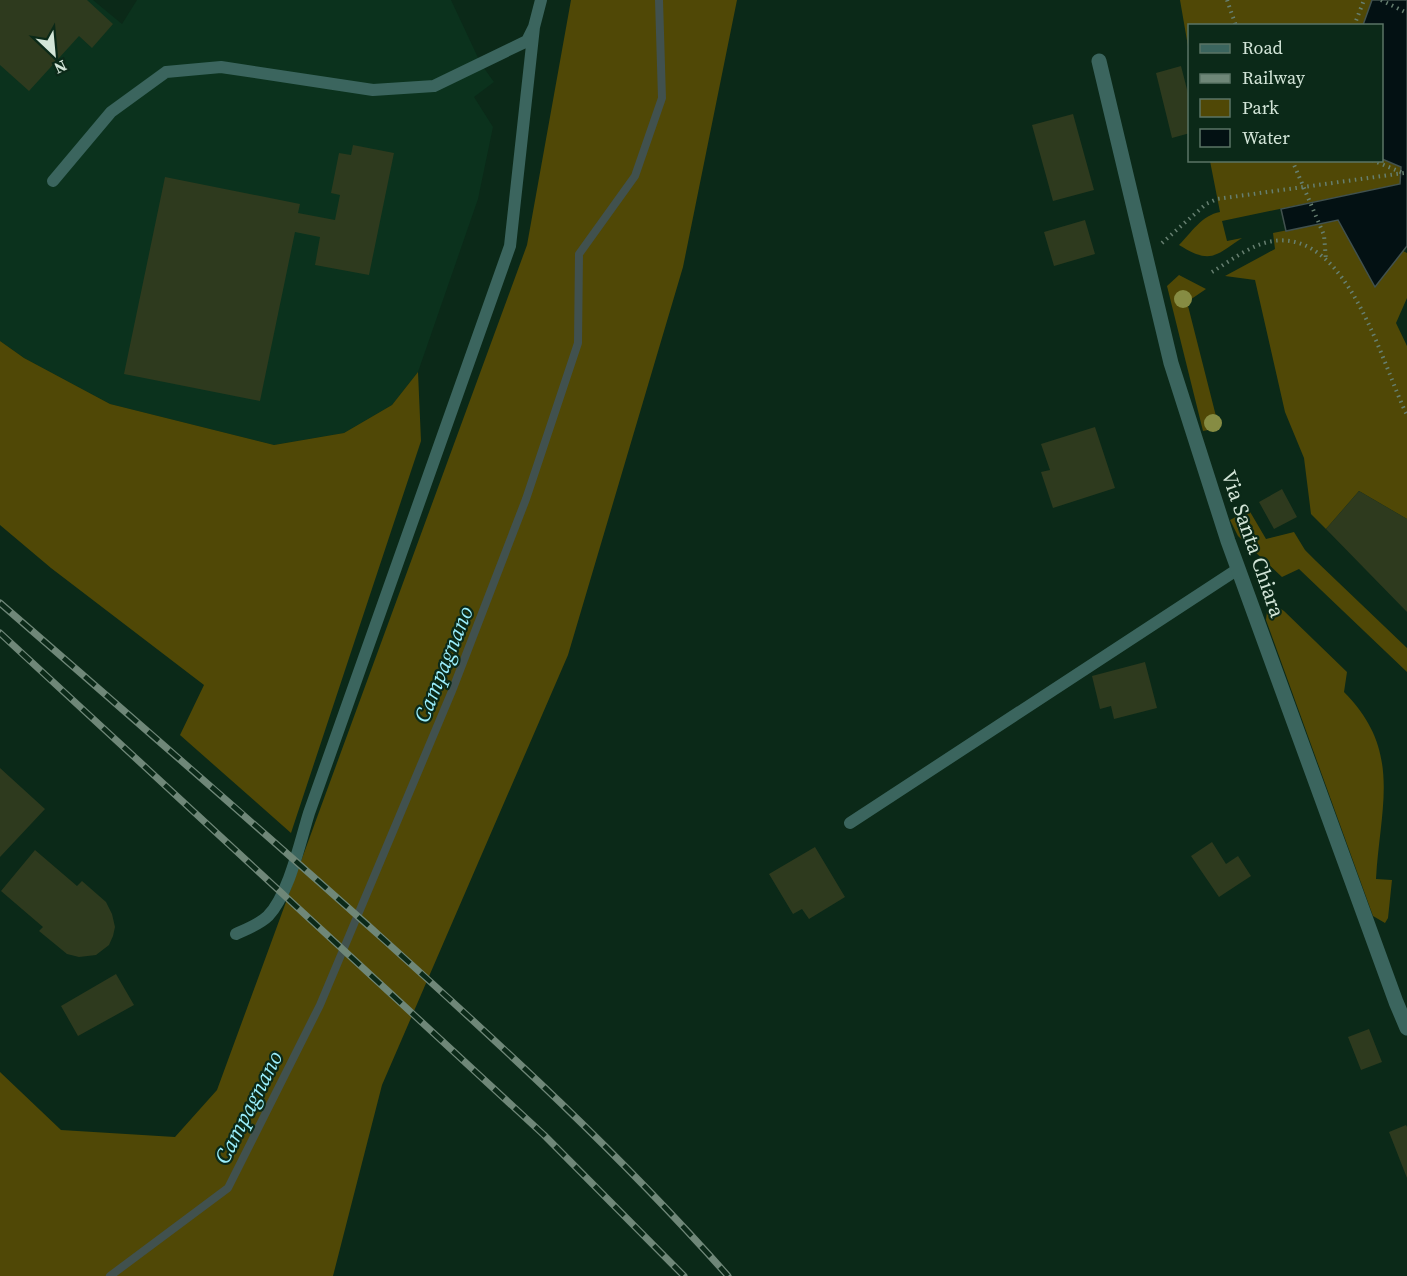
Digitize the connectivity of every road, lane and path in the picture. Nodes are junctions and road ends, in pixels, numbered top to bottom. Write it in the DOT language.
graph roads {
  1 [pos="542,0"];
  2 [pos="1227,0"];
  3 [pos="1364,0"];
  4 [pos="1381,0"];
  5 [pos="1407,13"];
  6 [pos="1235,24"];
  7 [pos="1355,24"];
  8 [pos="534,27"];
  9 [pos="1099,61"];
  10 [pos="1293,162"];
  11 [pos="1378,162"];
  12 [pos="1405,172"];
  13 [pos="53,180"];
  14 [pos="1303,186"];
  15 [pos="1146,257"];
  16 [pos="1326,260"];
  17 [pos="1212,272"];
  18 [pos="1407,415"];
  19 [pos="1238,569"];
  20 [pos="850,822"];
  21 [pos="236,934"];
  22 [pos="1407,1028"];
  1 -- 8 [label="lane"];
  2 -- 6 [label="path"];
  3 -- 7 [label="path"];
  4 -- 5 [label="path"];
  8 -- 13 [label="lane"];
  8 -- 21 [label="lane"];
  9 -- 15 [label="street, Via Santa Chiara"];
  10 -- 14 [label="path"];
  11 -- 12 [label="path"];
  12 -- 14 [label="path"];
  14 -- 15 [label="path"];
  14 -- 16 [label="path"];
  15 -- 19 [label="street, Via Santa Chiara"];
  16 -- 17 [label="path"];
  16 -- 18 [label="path"];
  19 -- 20 [label="lane"];
  19 -- 22 [label="street, Via Santa Chiara"];
}
